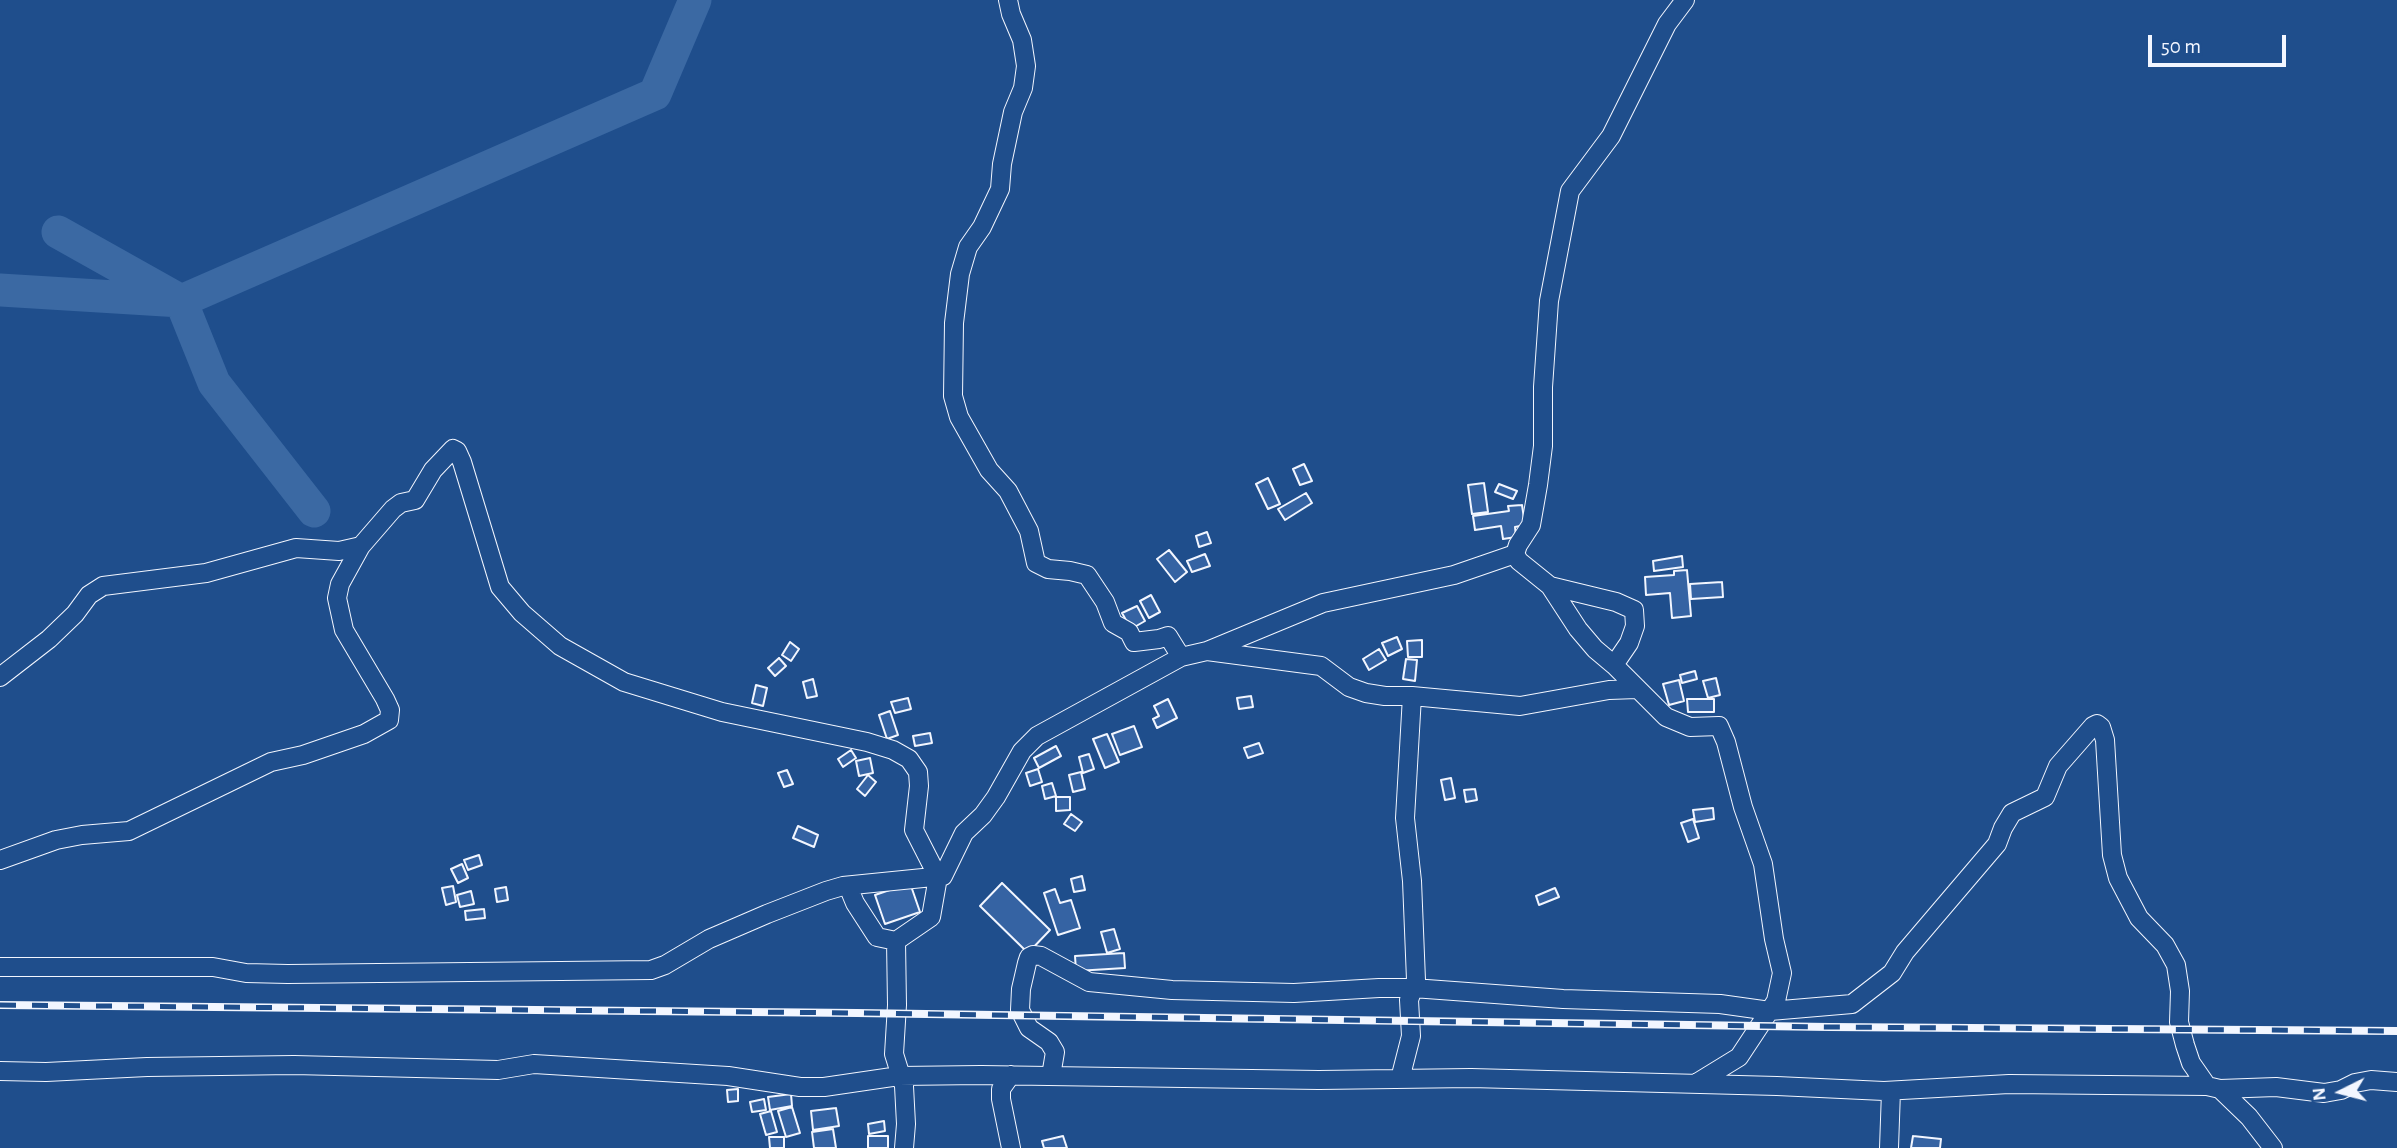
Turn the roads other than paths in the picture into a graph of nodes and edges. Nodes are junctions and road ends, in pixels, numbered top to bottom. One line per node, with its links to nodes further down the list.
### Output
1 (1008, 0): 7 (street)
2 (1685, 0): 4 (street)
3 (361, 546): 9 (street); 12 (street); 13 (street)
4 (1516, 554): 5 (street); 6 (street)
5 (1550, 586): 8 (street); 8 (street)
6 (1207, 651): 7 (street); 11 (street)
7 (1181, 657): 13 (street)
8 (1614, 665): 10 (street)
9 (0, 677)
10 (1637, 690): 11 (street); 18 (street)
11 (1412, 696): 17 (street)
12 (0, 860)
13 (938, 877): 14 (street); 15 (street)
14 (848, 886): 15 (street); 16 (street)
15 (896, 940): 21 (street)
16 (0, 967)
17 (1413, 988): 18 (street); 22 (street); 23 (street)
18 (1770, 1011): 25 (street); 26 (street)
19 (0, 1071): 21 (street)
20 (1011, 1075): 21 (street); 22 (street); 29 (street)
21 (899, 1076): 28 (street)
22 (1051, 1076): 23 (street)
23 (1400, 1079): 25 (street)
24 (2397, 1082): 26 (street)
25 (1695, 1084): 27 (street)
26 (2214, 1088): 27 (street); 31 (street)
27 (1891, 1091): 30 (street)
28 (904, 1148)
29 (1011, 1148)
30 (1889, 1148)
31 (2273, 1148)

